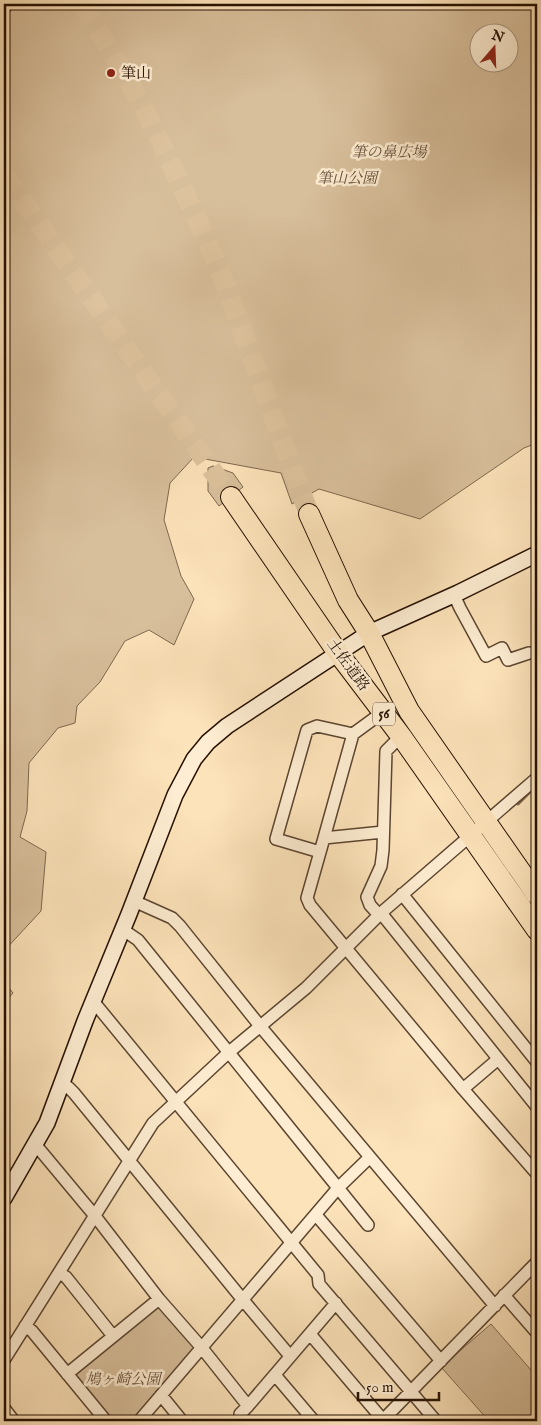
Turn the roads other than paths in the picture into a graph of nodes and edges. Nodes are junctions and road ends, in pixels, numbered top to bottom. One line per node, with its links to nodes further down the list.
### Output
1 (231, 497): 6 (highway, 土佐道路 / 56)
2 (309, 514): 5 (highway, 土佐道路 / 56)
3 (537, 554): 4 (street)
4 (454, 595): 5 (street); 7 (street)
5 (369, 633): 6 (street); 12 (highway, 土佐道路 / 56)
6 (338, 653): 8 (highway, 土佐道路 / 56); 19 (street)
7 (529, 653)
8 (383, 712): 9 (street); 10 (highway, 土佐道路 / 56)
9 (353, 734): 15 (street); 16 (street)
10 (401, 736): 13 (street); 14 (highway, 土佐道路 / 56)
11 (537, 778): 12 (street)
12 (486, 822): 14 (street); 18 (highway, 土佐道路 / 56)
13 (383, 832): 15 (street); 20 (street)
14 (470, 835): 17 (street); 22 (highway, 土佐道路 / 56)
15 (324, 838): 16 (street)
16 (320, 852): 23 (street)
17 (402, 894): 20 (street); 28 (street)
18 (537, 895)
19 (134, 901): 21 (street); 25 (street)
20 (380, 914): 23 (street); 27 (street)
21 (122, 929): 24 (street); 26 (street)
22 (537, 930)
23 (347, 949): 25 (street); 30 (street)
24 (93, 1000): 29 (street); 31 (street)
25 (260, 1026): 26 (street); 34 (street)
26 (228, 1053): 31 (street); 37 (street)
27 (497, 1060): 30 (street); 32 (street)
28 (537, 1062)
29 (62, 1084): 33 (street); 35 (street)
30 (463, 1089): 36 (street)
31 (177, 1101): 35 (street); 42 (street)
32 (537, 1107)
33 (35, 1144): 38 (street); 40 (street)
34 (370, 1157): 37 (street); 49 (street)
35 (130, 1161): 40 (street); 47 (street)
36 (537, 1174)
37 (338, 1188): 39 (street); 41 (street)
38 (4, 1198)
39 (316, 1215): 42 (street); 57 (street)
40 (95, 1216): 44 (street); 46 (street)
41 (368, 1225)
42 (292, 1244): 47 (street); 48 (street)
43 (537, 1262): 45 (street)
44 (59, 1273): 50 (street); 53 (street)
45 (504, 1295): 49 (street); 51 (street)
46 (159, 1299): 53 (street); 54 (street)
47 (243, 1300): 54 (street); 55 (street)
48 (336, 1303): 52 (street); 60 (street)
49 (495, 1306): 57 (street)
50 (25, 1326): 56 (street); 58 (street)
51 (537, 1333)
52 (310, 1334): 55 (street); 70 (street)
53 (113, 1336): 58 (street)
54 (202, 1348): 61 (street); 62 (street)
55 (290, 1356): 59 (street)
56 (4, 1360)
57 (441, 1361): 60 (street)
58 (67, 1374): 65 (street)
59 (275, 1375): 62 (street); 69 (street)
60 (411, 1392): 70 (street); 71 (street)
61 (162, 1396): 66 (street); 67 (street)
62 (248, 1406): 68 (street)
63 (4, 1408): 64 (street)
64 (14, 1421)
65 (106, 1421)
66 (139, 1421)
67 (182, 1421)
68 (246, 1421)
69 (314, 1421)
70 (382, 1421)
71 (436, 1421)

